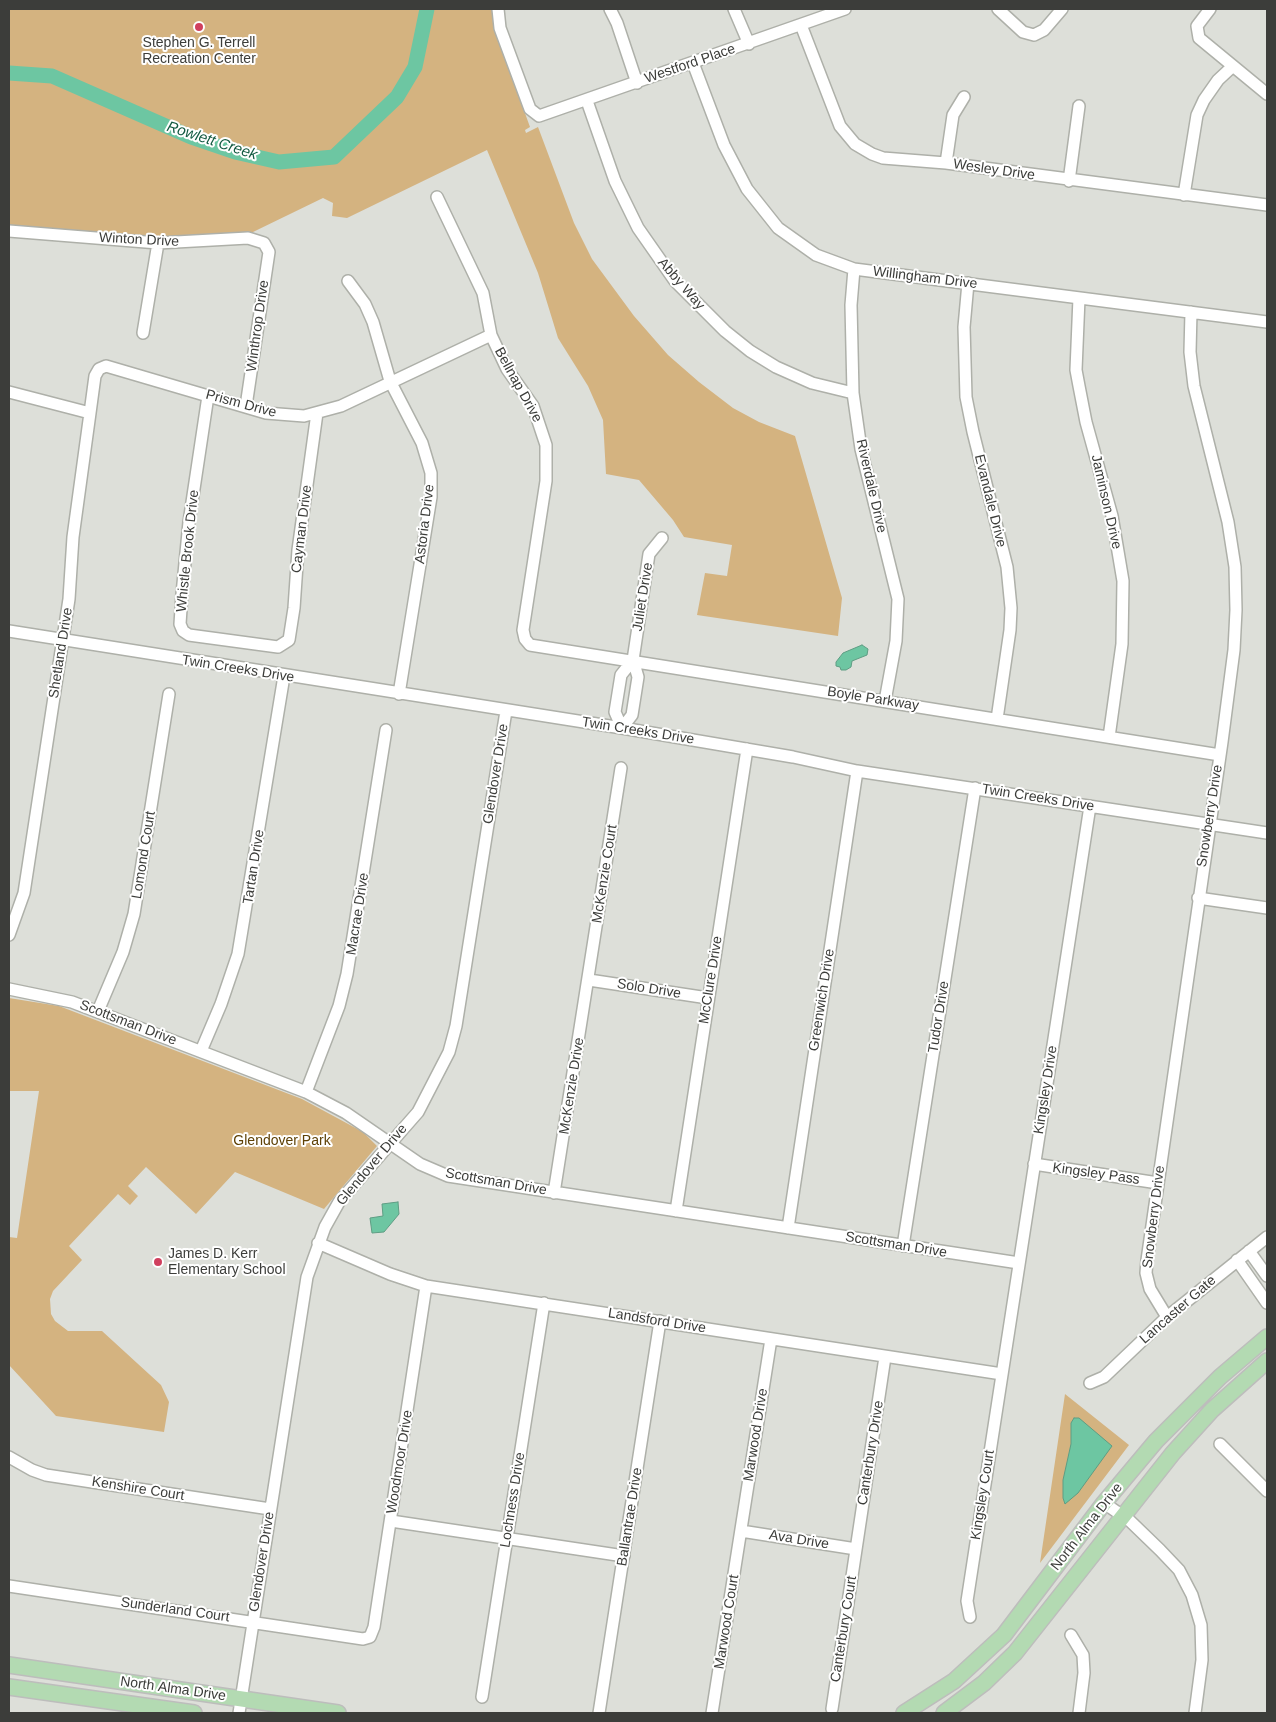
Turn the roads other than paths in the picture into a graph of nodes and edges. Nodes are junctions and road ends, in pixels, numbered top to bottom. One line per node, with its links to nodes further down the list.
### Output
1 (498, 9): 15 (street, Westford Place)
2 (610, 9): 12 (street)
3 (734, 9): 9 (street)
4 (845, 9): 8 (street, Westford Place)
5 (998, 9): 6 (street)
6 (1062, 9)
7 (1210, 9): 11 (street)
8 (801, 26): 9 (street, Westford Place); 17 (street, Wesley Drive)
9 (749, 44): 10 (street, Westford Place)
10 (693, 63): 12 (street, Westford Place); 25 (street, Willingham Drive)
11 (1233, 66): 13 (street); 19 (street)
12 (637, 83): 15 (street, Westford Place)
13 (1267, 94)
14 (964, 97): 17 (street)
15 (587, 101): 36 (street, Abby Way)
16 (1079, 106): 18 (street)
17 (946, 164): 18 (street, Wesley Drive)
18 (1069, 181): 19 (street, Wesley Drive)
19 (1184, 195): 21 (street, Wesley Drive)
20 (437, 197): 32 (street, Bellnap Drive)
21 (1267, 205)
22 (9, 231): 23 (street, Winton Drive)
23 (158, 243): 24 (street, Winton Drive); 31 (street)
24 (267, 245): 38 (street, Winthrop Drive)
25 (854, 269): 27 (street, Willingham Drive); 36 (street, Riverdale Drive)
26 (348, 281): 34 (street, Astoria Drive)
27 (968, 283): 28 (street, Willingham Drive); 52 (street, Evandale Drive)
28 (1079, 298): 29 (street, Willingham Drive); 55 (street, Jaminson Drive)
29 (1191, 312): 30 (street, Willingham Drive); 57 (street, Snowberry Drive)
30 (1267, 322)
31 (143, 333)
32 (491, 335): 34 (street, Prism Drive); 44 (street, Bellnap Drive)
33 (99, 369): 37 (street, Prism Drive); 39 (street, Shetland Drive)
34 (390, 381): 40 (street, Prism Drive); 49 (street, Astoria Drive)
35 (9, 392): 39 (street)
36 (853, 393): 50 (street, Riverdale Drive)
37 (208, 396): 38 (street, Prism Drive); 45 (street, Whistle Brook Drive)
38 (246, 406): 40 (street, Prism Drive)
39 (90, 413): 43 (street, Shetland Drive)
40 (317, 413): 45 (street, Cayman Drive)
41 (662, 538): 46 (street, Juliet Drive)
42 (9, 631): 43 (street, Twin Creeks Drive)
43 (63, 640): 47 (street, Twin Creeks Drive); 66 (street, Shetland Drive)
44 (526, 642): 46 (street, Boyle Parkway)
45 (286, 644)
46 (632, 660): 50 (street, Boyle Parkway); 53 (street, Juliet Drive); 53 (street, Juliet Drive)
47 (284, 676): 49 (street, Twin Creeks Drive); 71 (street, Tartan Drive)
48 (169, 694): 70 (street, Lomond Court)
49 (399, 694): 51 (street, Twin Creeks Drive)
50 (885, 701): 52 (street, Boyle Parkway)
51 (506, 711): 53 (street, Twin Creeks Drive); 73 (street, Glendover Drive)
52 (997, 719): 55 (street, Boyle Parkway)
53 (622, 728): 56 (street, Twin Creeks Drive)
54 (386, 730): 72 (street, Macrae Drive)
55 (1109, 737): 57 (street, Boyle Parkway)
56 (747, 749): 59 (street, Twin Creeks Drive); 69 (street, McClure Drive)
57 (1220, 755): 62 (street, Snowberry Drive)
58 (622, 768): 67 (street, McKenzie Court)
59 (857, 771): 60 (street, Twin Creeks Drive); 78 (street, Greenwich Drive)
60 (975, 788): 61 (street, Twin Creeks Drive); 81 (street, Tudor Drive)
61 (1090, 806): 62 (street, Twin Creeks Drive); 74 (street, Kingsley Drive)
62 (1209, 824): 63 (street, Twin Creeks Drive); 64 (street, Snowberry Drive)
63 (1267, 833)
64 (1198, 898): 65 (street); 75 (street, Snowberry Drive)
65 (1267, 908)
66 (9, 935)
67 (589, 980): 69 (street, Solo Drive); 76 (street, McKenzie Drive)
68 (9, 989): 70 (street, Scottsman Drive)
69 (708, 998): 77 (street, McClure Drive)
70 (98, 1011): 71 (street, Scottsman Drive)
71 (201, 1051): 72 (street, Scottsman Drive)
72 (306, 1092): 73 (street, Scottsman Drive)
73 (389, 1144): 76 (street, Scottsman Drive); 80 (street, Glendover Drive)
74 (1034, 1164): 75 (street, Kingsley Pass); 84 (street, Kingsley Drive)
75 (1158, 1183): 89 (street, Snowberry Drive)
76 (554, 1193): 77 (street, Scottsman Drive)
77 (676, 1211): 78 (street, Scottsman Drive)
78 (788, 1228): 81 (street, Scottsman Drive)
79 (1267, 1237): 82 (street, Lancaster Gate)
80 (318, 1243): 86 (street, Landsford Drive); 101 (street, Glendover Drive)
81 (903, 1246): 84 (street, Scottsman Drive)
82 (1249, 1251): 83 (street, Lancaster Gate); 85 (street)
83 (1236, 1260): 88 (street); 89 (street, Lancaster Gate)
84 (1019, 1264): 95 (street, Kingsley Drive)
85 (1267, 1276)
86 (426, 1286): 87 (street, Landsford Drive); 103 (street, Woodmoor Drive)
87 (544, 1302): 90 (street, Landsford Drive); 105 (street, Lochness Drive)
88 (1267, 1303)
89 (1168, 1317): 96 (street, Lancaster Gate)
90 (660, 1322): 92 (street, Landsford Drive); 107 (street, Ballantrae Drive)
91 (1267, 1337): 100 (main road, North Alma Drive)
92 (771, 1339): 93 (street, Landsford Drive); 104 (street, Marwood Drive)
93 (886, 1357): 95 (street, Landsford Drive); 106 (street, Canterbury Drive)
94 (1267, 1361): 102 (main road, North Alma Drive)
95 (1002, 1374): 109 (street, Kingsley Court)
96 (1090, 1383)
97 (1220, 1444): 99 (street)
98 (9, 1457): 101 (street, Kenshire Court)
99 (1267, 1491)
100 (1104, 1503): 102 (street); 122 (main road, North Alma Drive)
101 (270, 1509): 110 (street, Glendover Drive)
102 (1122, 1516): 123 (main road, North Alma Drive); 125 (street)
103 (391, 1521): 105 (street); 112 (street, Woodmoor Drive)
104 (741, 1531): 106 (street, Ava Drive); 121 (street, Marwood Court)
105 (507, 1538): 107 (street); 115 (street, Lochness Drive)
106 (856, 1549): 117 (street, Canterbury Court)
107 (624, 1556): 120 (street, Ballantrae Drive)
108 (9, 1586): 110 (street, Sunderland Court)
109 (970, 1617)
110 (253, 1622): 112 (street, Sunderland Court); 116 (street, Glendover Drive)
111 (1071, 1635): 124 (street)
112 (370, 1637)
113 (9, 1665): 116 (main road, North Alma Drive)
114 (9, 1687): 118 (main road, North Alma Drive)
115 (482, 1697)
116 (240, 1706): 119 (main road, North Alma Drive)
117 (832, 1709)
118 (194, 1713)
119 (338, 1713)
120 (599, 1713)
121 (712, 1713)
122 (904, 1713)
123 (944, 1713)
124 (1079, 1713)
125 (1195, 1713)

